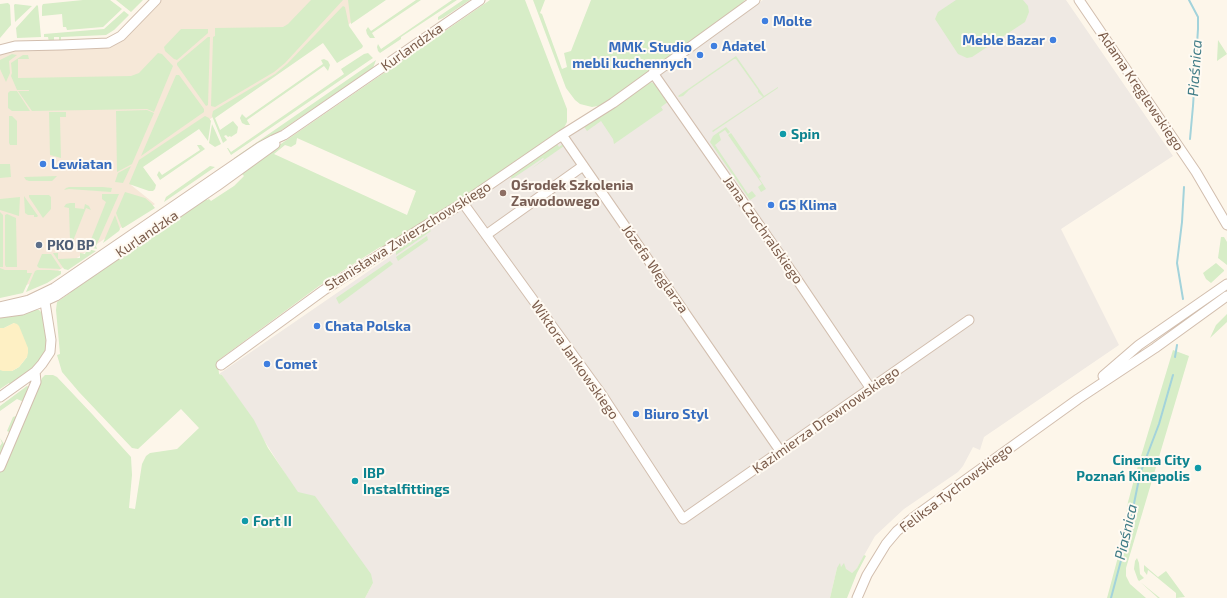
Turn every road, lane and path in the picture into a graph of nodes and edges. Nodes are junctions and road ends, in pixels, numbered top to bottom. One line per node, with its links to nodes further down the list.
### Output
1 (156, 0): 5 (street)
2 (480, 0): 16 (street, Kurlandzka)
3 (755, 0): 6 (street, Stanisława Zwierzchowskiego)
4 (1079, 0): 9 (street, Adama Kręglewskiego)
5 (0, 50)
6 (653, 73): 7 (street, Stanisława Zwierzchowskiego); 24 (street, Jana Czochralskiego)
7 (562, 135): 8 (street, Józefa Węglarza); 10 (street, Stanisława Zwierzchowskiego)
8 (583, 166): 13 (street); 27 (street, Józefa Węglarza)
9 (1202, 182): 11 (street, Adama Kręglewskiego); 12 (street, Adama Kręglewskiego)
10 (463, 203): 13 (street, Wiktora Jankowskiego); 22 (street, Stanisława Zwierzchowskiego)
11 (1227, 214)
12 (1227, 225)
13 (486, 235): 29 (street, Wiktora Jankowskiego)
14 (1227, 284): 20 (street, Feliksa Tychowskiego)
15 (1227, 296): 21 (street, Feliksa Tychowskiego)
16 (44, 297): 17 (street, Kurlandzka); 18 (street, Kurlandzka); 23 (street)
17 (0, 307)
18 (0, 313)
19 (969, 320): 24 (street, Kazimierza Drewnowskiego)
20 (1152, 336): 21 (street); 26 (street, Feliksa Tychowskiego)
21 (1159, 344): 26 (street, Feliksa Tychowskiego)
22 (221, 365)
23 (35, 372): 25 (street); 28 (street)
24 (872, 389): 27 (street, Kazimierza Drewnowskiego)
25 (0, 397)
26 (1078, 399): 30 (street, Feliksa Tychowskiego)
27 (782, 452): 29 (street, Kazimierza Drewnowskiego)
28 (0, 467)
29 (683, 519)
30 (857, 598)

